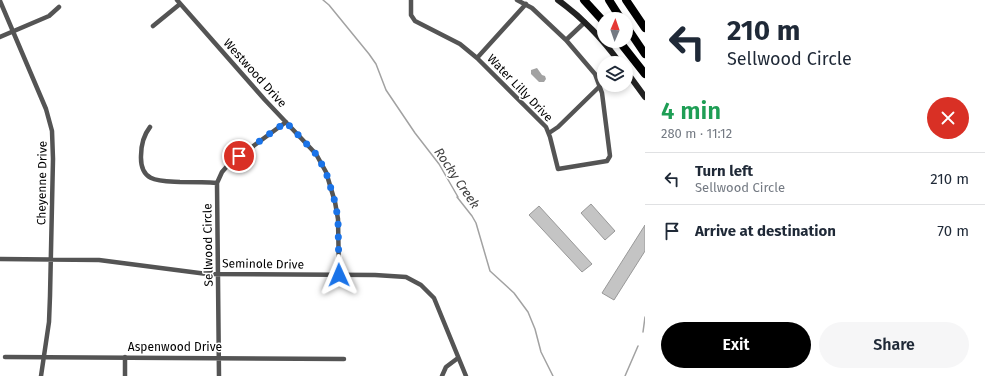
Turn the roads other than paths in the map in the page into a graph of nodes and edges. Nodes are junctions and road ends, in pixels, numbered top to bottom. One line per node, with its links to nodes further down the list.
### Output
1 (411, 0): 23 (street, Water Lilly Drive)
2 (517, 0): 9 (street, Water Lilly Drive)
3 (558, 0): 13 (street)
4 (584, 0): 12 (highway)
5 (609, 0): 11 (highway)
6 (626, 0): 15 (highway)
7 (0, 1): 16 (street, Cheyenne Drive)
8 (179, 2): 14 (street); 30 (street, Westwood Drive)
9 (526, 4): 19 (street, Water Lilly Drive); 23 (street)
10 (59, 7): 16 (street)
11 (617, 12)
12 (597, 14)
13 (586, 22): 19 (street); 22 (street)
14 (153, 26)
15 (645, 28)
16 (13, 31): 17 (street); 35 (street, Cheyenne Drive)
17 (0, 36)
18 (633, 36): 21 (highway)
19 (566, 40): 25 (street, Water Lilly Drive)
20 (625, 48): 24 (highway)
21 (645, 54)
22 (615, 56)
23 (477, 58): 32 (street, Water Lilly Drive)
24 (645, 74)
25 (597, 79)
26 (633, 81): 29 (street)
27 (597, 89): 32 (street)
28 (602, 92): 32 (street, Water Lilly Drive)
29 (645, 97)
30 (286, 122): 33 (street, Sellwood Circle); 37 (street, Westwood Drive)
31 (150, 127): 33 (street)
32 (549, 133)
33 (217, 183): 36 (street, Sellwood Circle)
34 (0, 259): 35 (street, Seminole Drive)
35 (51, 259): 36 (street, Seminole Drive); 39 (street, Cheyenne Drive)
36 (218, 274): 37 (street, Seminole Drive); 41 (street, Sellwood Circle)
37 (339, 275): 42 (street, Seminole Drive)
38 (5, 357): 39 (street, Aspenwood Drive)
39 (44, 357): 40 (street, Aspenwood Drive); 44 (street, Cheyenne Drive)
40 (126, 357): 41 (street, Aspenwood Drive); 45 (street)
41 (218, 358): 43 (street, Aspenwood Drive); 46 (street, Sellwood Circle)
42 (458, 358): 47 (street); 48 (street, Seminole Drive)
43 (344, 359)
44 (41, 376)
45 (125, 376)
46 (219, 376)
47 (442, 376)
48 (466, 376)

